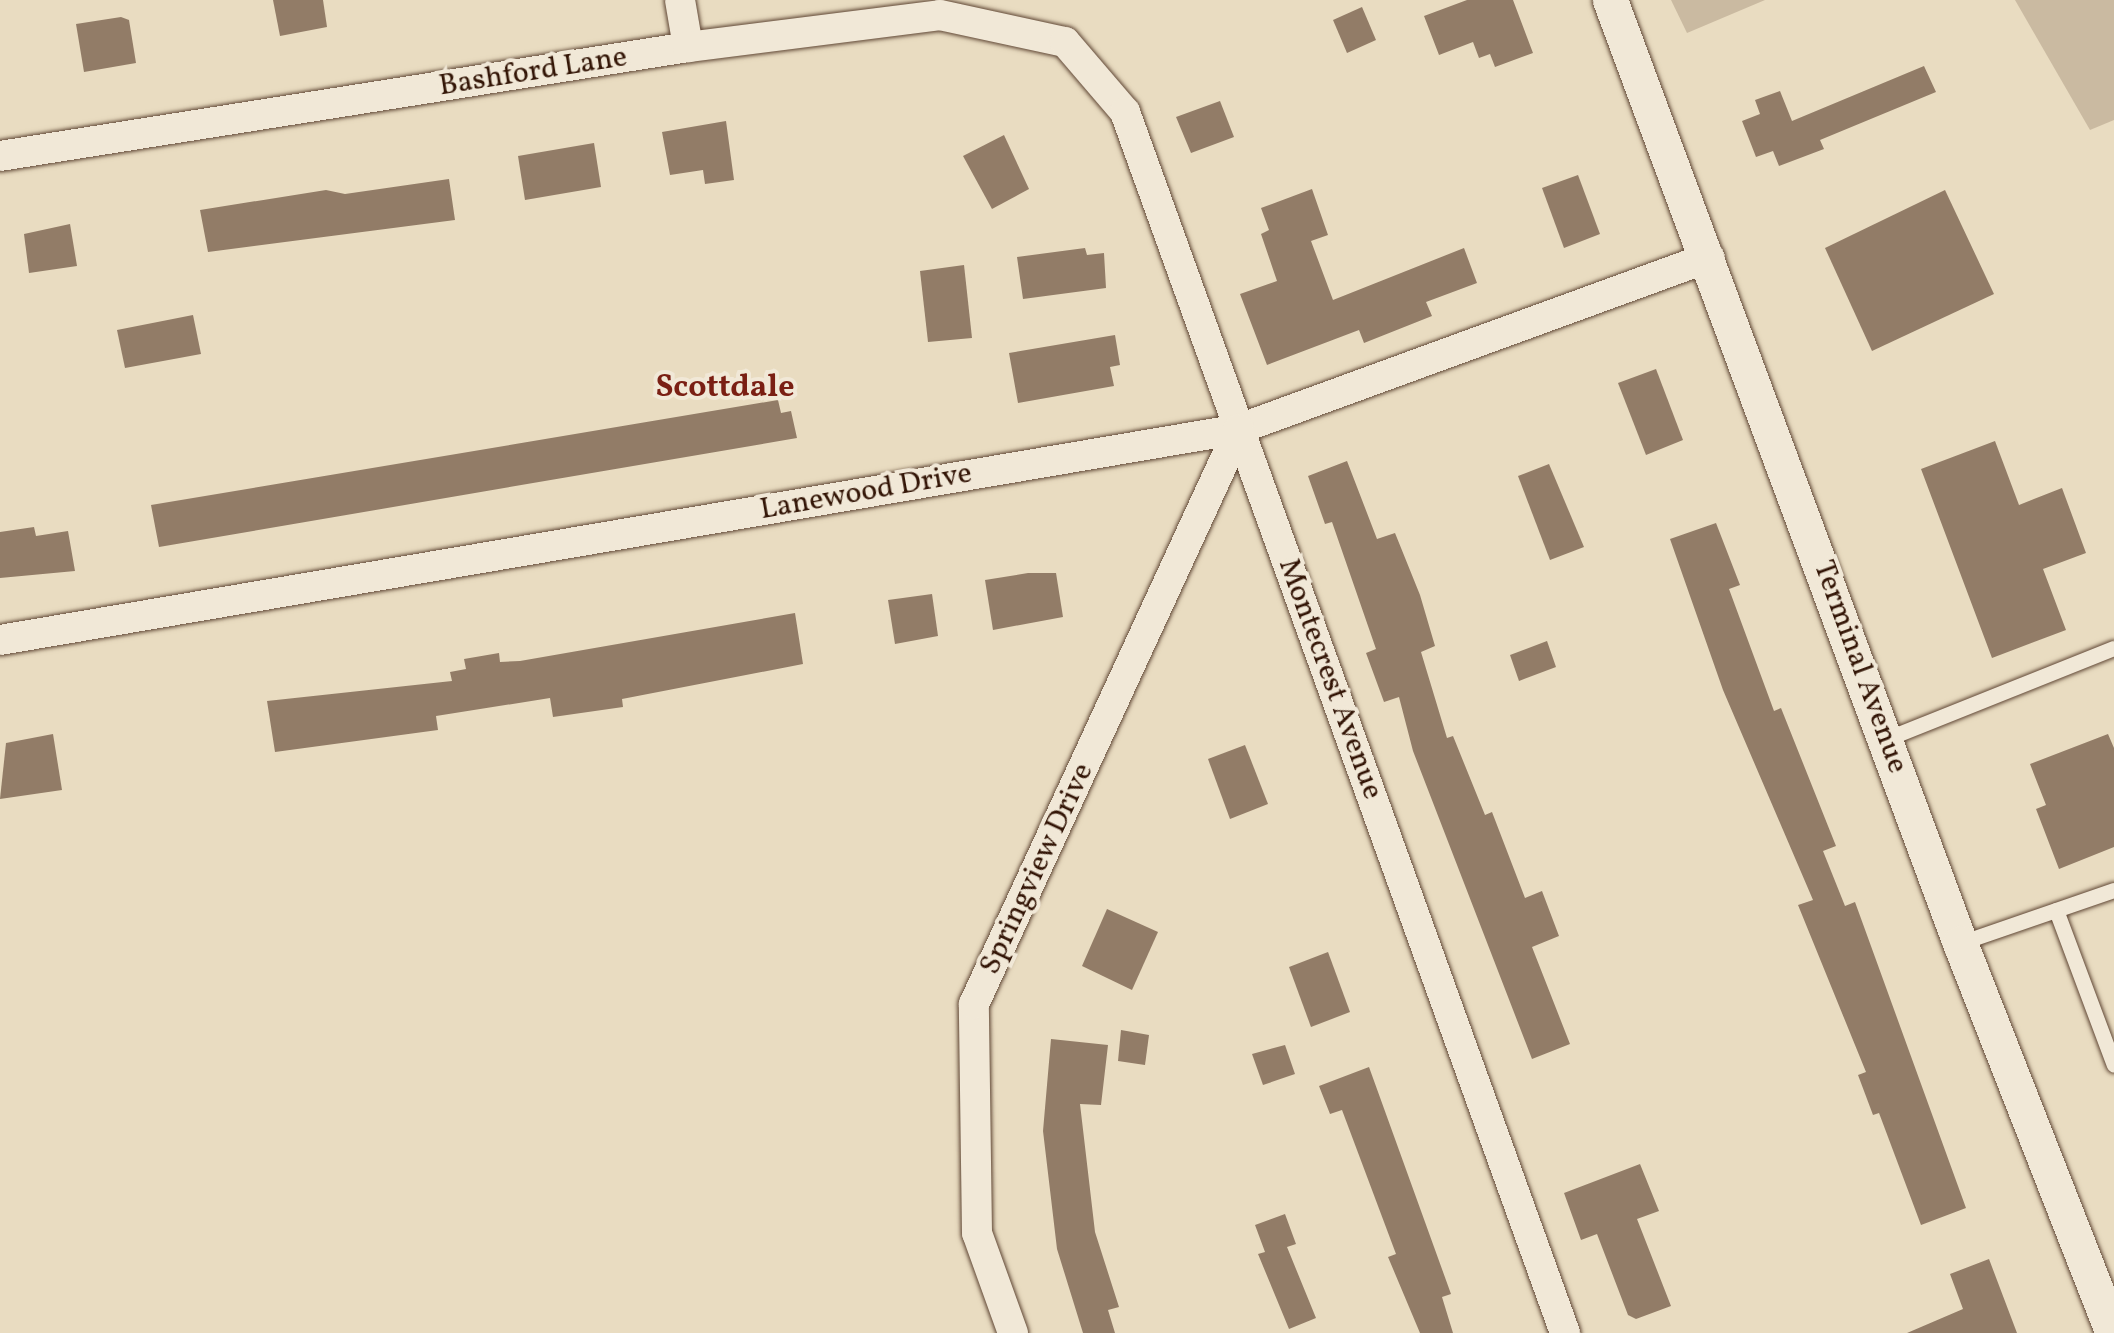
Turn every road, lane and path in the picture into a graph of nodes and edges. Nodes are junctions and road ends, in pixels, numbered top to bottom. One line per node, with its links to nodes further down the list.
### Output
1 (680, 0): 4 (street)
2 (1610, 0): 6 (street, Terminal Avenue)
3 (1065, 42): 4 (street, Bashford Lane); 7 (street, Montecrest Avenue)
4 (688, 47): 5 (street, Bashford Lane)
5 (0, 156)
6 (1710, 257): 7 (street, Lanewood Drive); 10 (street, Terminal Avenue)
7 (1240, 429): 8 (street, Lanewood Drive); 15 (street, Springview Drive); 16 (street, Montecrest Avenue)
8 (0, 640)
9 (2114, 648): 10 (lane)
10 (1886, 739): 13 (street, Terminal Avenue)
11 (2114, 890): 12 (lane)
12 (2056, 910): 13 (lane); 14 (lane)
13 (1960, 944): 17 (street, Terminal Avenue)
14 (2114, 1065)
15 (1013, 1333)
16 (1565, 1333)
17 (2113, 1333)

